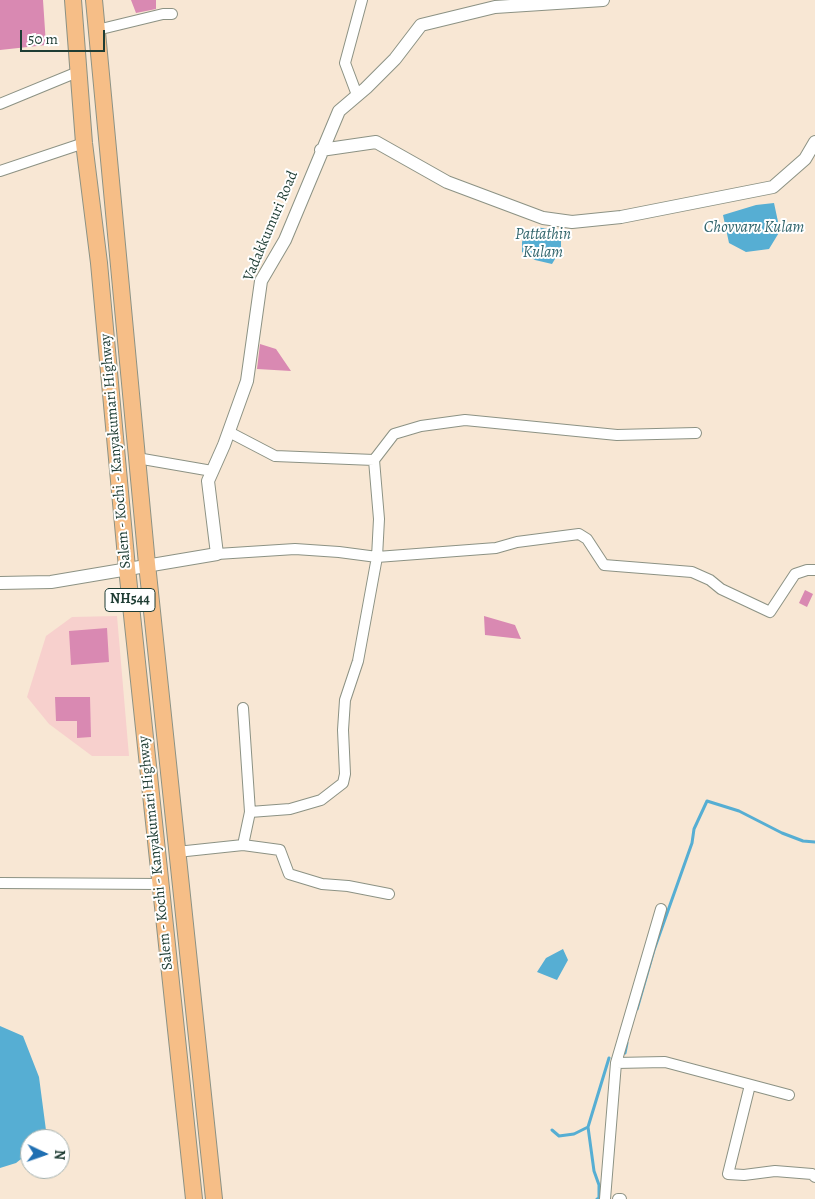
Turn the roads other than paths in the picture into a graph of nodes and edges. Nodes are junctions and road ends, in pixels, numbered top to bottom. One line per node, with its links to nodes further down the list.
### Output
1 (73, 0): 7 (highway, Salem - Kochi - Kanyakumari Highway / NH544)
2 (94, 0): 6 (highway, Salem - Kochi - Kanyakumari Highway / NH544)
3 (362, 0): 8 (street)
4 (603, 0): 8 (street, Vadakkumuri Road)
5 (172, 14): 6 (street)
6 (97, 30): 16 (highway, Salem - Kochi - Kanyakumari Highway / NH544)
7 (80, 71): 9 (street); 11 (highway, Salem - Kochi - Kanyakumari Highway / NH544)
8 (357, 95): 12 (street, Vadakkumuri Road)
9 (0, 104)
10 (815, 142): 12 (street)
11 (84, 143): 13 (street); 22 (highway, Salem - Kochi - Kanyakumari Highway / NH544)
12 (321, 150): 14 (street, Vadakkumuri Road)
13 (0, 171)
14 (229, 432): 17 (street); 18 (street, Vadakkumuri Road)
15 (696, 433): 17 (street)
16 (136, 458): 18 (street); 21 (highway, Salem - Kochi - Kanyakumari Highway / NH544)
17 (374, 460): 20 (street)
18 (212, 471): 19 (street, Vadakkumuri Road)
19 (217, 554): 20 (street); 21 (street)
20 (377, 557): 23 (street); 26 (street)
21 (147, 564): 22 (street); 28 (highway, Salem - Kochi - Kanyakumari Highway / NH544)
22 (126, 568): 24 (street); 30 (highway, Salem - Kochi - Kanyakumari Highway / NH544)
23 (815, 570)
24 (0, 583)
25 (243, 708): 26 (street)
26 (250, 812): 27 (street)
27 (243, 845): 28 (street); 31 (street)
28 (177, 852): 38 (highway, Salem - Kochi - Kanyakumari Highway / NH544)
29 (0, 883): 30 (street)
30 (159, 884): 37 (highway, Salem - Kochi - Kanyakumari Highway / NH544)
31 (389, 894)
32 (662, 909): 33 (street)
33 (616, 1063): 34 (street); 39 (street)
34 (750, 1085): 35 (street); 36 (street)
35 (789, 1095)
36 (815, 1176)
37 (194, 1199)
38 (214, 1199)
39 (605, 1199)

